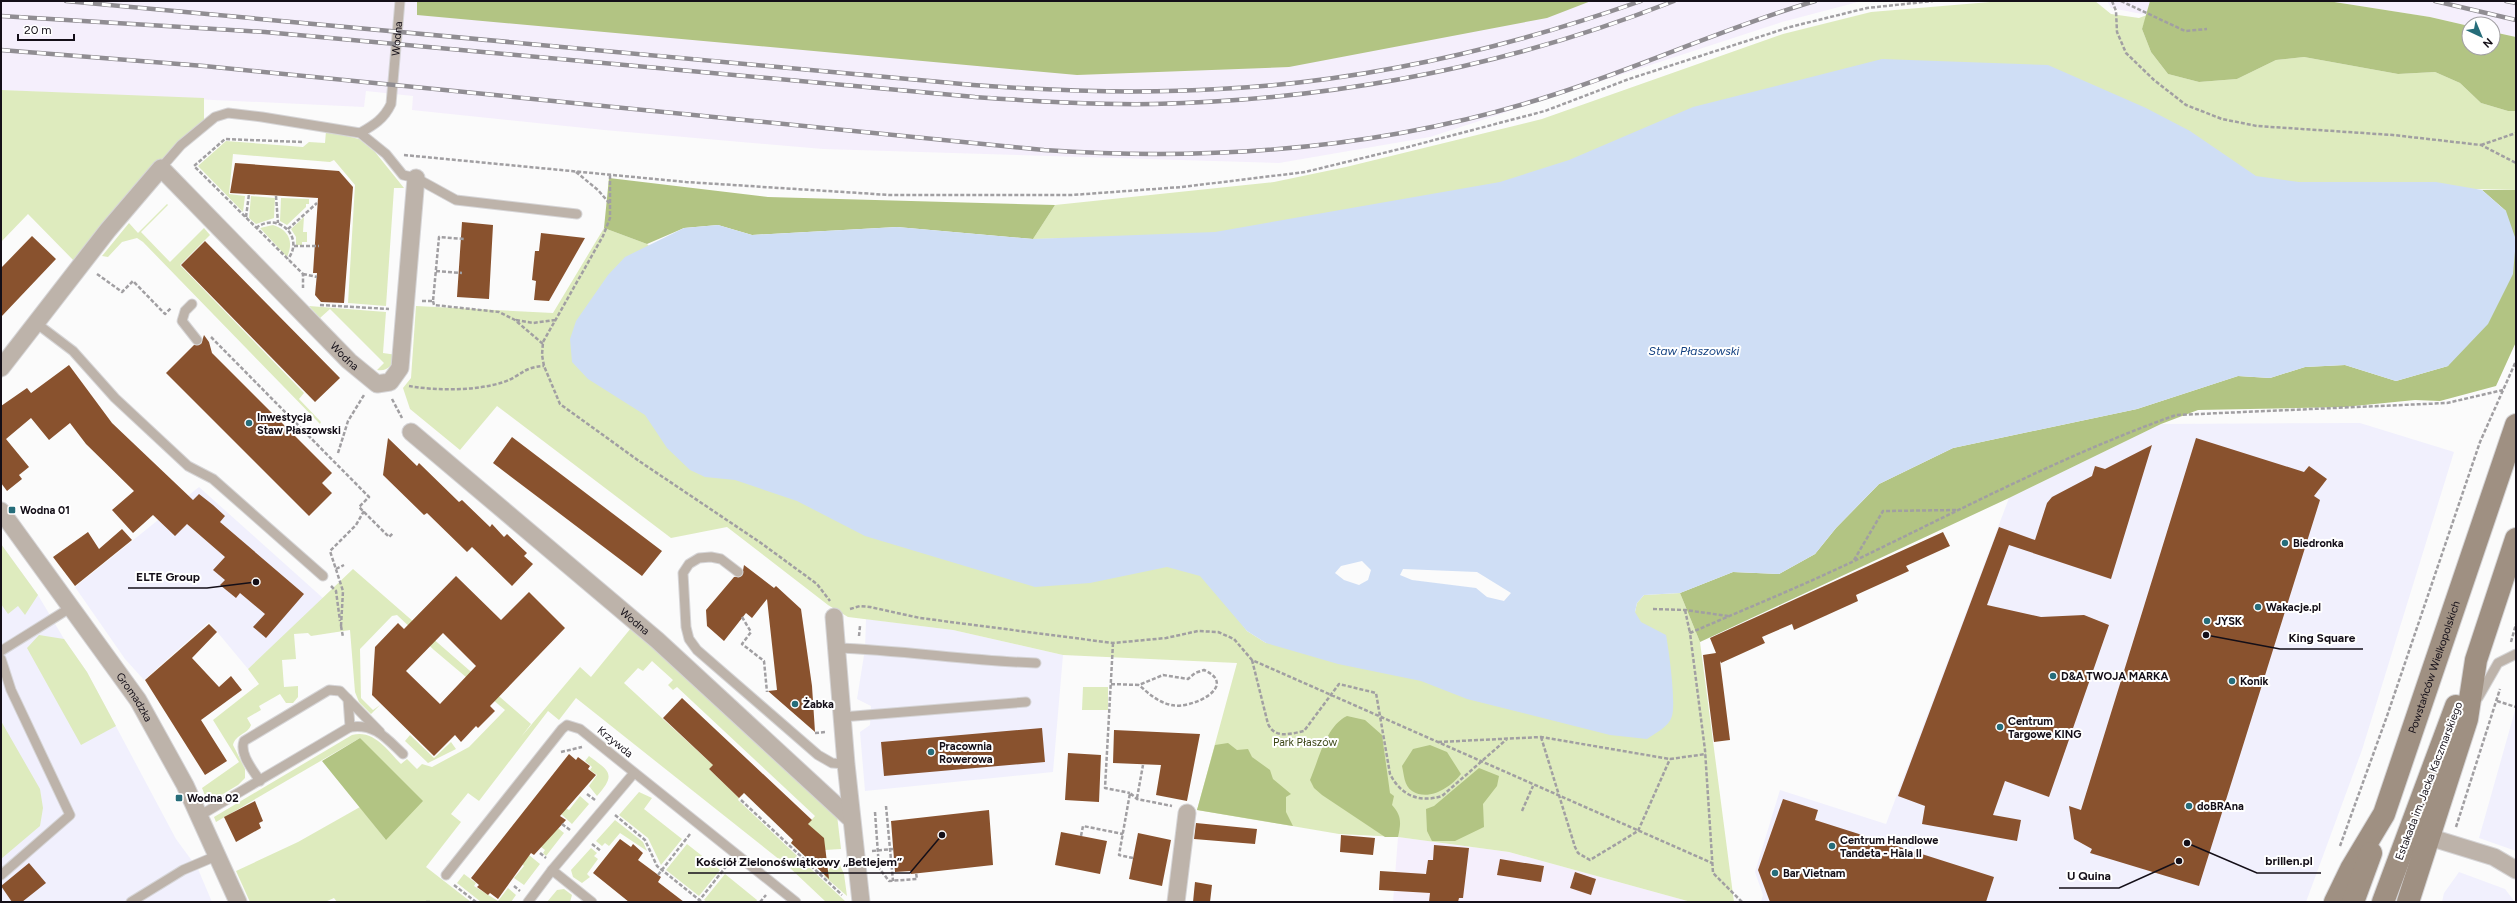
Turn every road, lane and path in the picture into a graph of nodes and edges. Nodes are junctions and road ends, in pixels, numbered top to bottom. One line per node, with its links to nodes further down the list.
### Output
1 (400, 1): 6 (lane, Wodna)
2 (1933, 1): 14 (path)
3 (2112, 1): 9 (path)
4 (2121, 1): 5 (path)
5 (2207, 29)
6 (360, 133): 10 (lane); 12 (lane)
7 (2516, 133): 9 (path)
8 (302, 142): 21 (path)
9 (2481, 145): 11 (path)
10 (386, 154): 13 (path); 15 (lane)
11 (2516, 162)
12 (161, 168): 42 (street); 49 (street, Wodna)
13 (576, 172): 14 (path); 19 (path)
14 (610, 175): 19 (path)
15 (416, 178): 20 (lane); 38 (street)
16 (249, 194): 21 (path)
17 (276, 196): 22 (path)
18 (317, 203): 24 (path)
19 (610, 204): 41 (path)
20 (577, 214)
21 (246, 218): 23 (path)
22 (278, 223): 23 (path); 24 (path)
23 (256, 228): 28 (path)
24 (288, 229): 26 (path)
25 (465, 239): 29 (path)
26 (294, 246): 27 (path); 28 (path)
27 (319, 246)
28 (288, 259): 32 (path)
29 (436, 271): 31 (path); 35 (path)
30 (94, 272): 39 (path)
31 (462, 273)
32 (303, 274): 33 (path); 34 (path)
33 (317, 277)
34 (303, 289)
35 (433, 301): 38 (path); 40 (path)
36 (192, 304): 39 (lane)
37 (316, 305): 38 (path)
38 (405, 305): 50 (street)
39 (185, 311): 44 (lane)
40 (515, 320): 41 (path); 45 (path)
41 (555, 320): 45 (path)
42 (36, 323): 48 (street); 62 (lane)
43 (208, 334): 57 (path)
44 (197, 340)
45 (543, 344): 47 (path)
46 (2516, 361): 51 (path)
47 (544, 366): 50 (path); 68 (path)
48 (1, 368)
49 (372, 380): 50 (street); 54 (path)
50 (390, 382): 53 (path)
51 (2503, 390): 55 (path); 141 (path)
52 (2516, 425): 124 (main road, Powstańców Wielkopolskich)
53 (411, 432): 126 (street, Wodna)
54 (338, 453)
55 (1959, 510): 60 (path); 60 (path)
56 (1, 511): 63 (street, Gromadzka)
57 (364, 511): 58 (path); 69 (path)
58 (393, 533)
59 (2516, 538): 80 (main road)
60 (1854, 561): 66 (path)
61 (738, 572): 106 (lane)
62 (323, 576): 69 (path)
63 (70, 608): 76 (lane); 125 (street, Gromadzka)
64 (1653, 609): 65 (path)
65 (1685, 610): 66 (path); 71 (path)
66 (1728, 616): 71 (path)
67 (742, 617): 85 (path)
68 (834, 618): 74 (path); 75 (street)
69 (341, 626): 72 (path)
70 (860, 626): 73 (path)
71 (1690, 633): 103 (path)
72 (343, 636)
73 (856, 639)
74 (1113, 644): 79 (path); 82 (path)
75 (836, 648): 81 (lane); 90 (street)
76 (1, 650)
77 (2516, 654): 92 (lane)
78 (1, 659): 152 (lane)
79 (1252, 660): 84 (path); 84 (path)
80 (2476, 660): 92 (main road); 173 (main road, Estakada im. Jacka Kaczmarskiego)
81 (1036, 663)
82 (1111, 684): 83 (path); 111 (path)
83 (1139, 685): 83 (path)
84 (1331, 695): 91 (path); 91 (path)
85 (768, 696)
86 (348, 700): 93 (lane); 94 (lane); 109 (lane)
87 (2497, 701): 89 (path)
88 (1026, 702): 90 (lane)
89 (2516, 707)
90 (842, 717): 106 (street)
91 (1382, 718): 99 (path); 105 (path)
92 (2467, 719): 135 (main road)
93 (350, 727): 94 (lane); 109 (lane)
94 (380, 732): 102 (lane)
95 (810, 734): 97 (path)
96 (1541, 737): 98 (path); 104 (path); 114 (path)
97 (815, 738)
98 (1507, 739): 99 (path); 105 (path)
99 (1438, 742): 105 (path)
100 (550, 743): 101 (path); 108 (lane, Krzywda); 153 (lane, Krzywda)
101 (589, 751)
102 (403, 754)
103 (1706, 754): 104 (path); 147 (path)
104 (1670, 759): 131 (path)
105 (1481, 762): 110 (path)
106 (846, 764): 126 (street)
107 (1143, 764): 115 (path)
108 (634, 773): 120 (lane); 128 (lane, Krzywda)
109 (260, 781): 125 (lane)
110 (1533, 786): 114 (path); 122 (path)
111 (1130, 793): 115 (path); 132 (path)
112 (587, 794): 117 (path)
113 (601, 796): 117 (path)
114 (1560, 797): 131 (path); 131 (path)
115 (1137, 799): 121 (path)
116 (741, 800): 158 (path)
117 (596, 801): 119 (path); 120 (path)
118 (886, 806): 137 (path)
119 (591, 807)
120 (605, 808): 148 (lane); 149 (path)
121 (1181, 809): 169 (street)
122 (1522, 810)
123 (876, 812): 139 (path)
124 (2384, 814): 171 (main road, Powstańców Wielkopolskich); 172 (main road)
125 (199, 816): 144 (street, Gromadzka)
126 (851, 819): 168 (street)
127 (562, 824): 130 (path)
128 (698, 824): 143 (lane, Krzywda); 149 (path)
129 (576, 825): 130 (path)
130 (570, 831): 133 (path)
131 (1638, 831): 147 (path)
132 (1123, 834): 134 (path); 145 (path)
133 (566, 836)
134 (1081, 836)
135 (2429, 837): 150 (street); 174 (main road)
136 (591, 842): 138 (path)
137 (892, 849): 139 (path); 155 (path)
138 (601, 851)
139 (878, 851): 140 (path); 155 (path)
140 (868, 852)
141 (2338, 852)
142 (552, 853): 146 (path)
143 (736, 854): 159 (path); 167 (lane, Krzywda)
144 (216, 856): 160 (lane); 161 (street, Gromadzka)
145 (1133, 858)
146 (544, 863)
147 (1712, 863): 170 (path)
148 (552, 870): 165 (lane); 166 (lane)
149 (661, 870): 154 (path); 159 (path)
150 (2516, 870)
151 (916, 874): 155 (path)
152 (1, 875)
153 (446, 875): 164 (path)
154 (658, 875)
155 (893, 881)
156 (522, 892): 157 (path)
157 (519, 897)
158 (844, 897)
159 (700, 901)
160 (131, 902)
161 (238, 902)
162 (426, 902): 163 (path)
163 (432, 902)
164 (476, 902)
165 (528, 902)
166 (592, 902)
167 (796, 902)
168 (861, 902)
169 (1176, 902)
170 (1742, 902)
171 (2335, 902)
172 (2353, 902)
173 (2383, 902)
174 (2408, 902)

